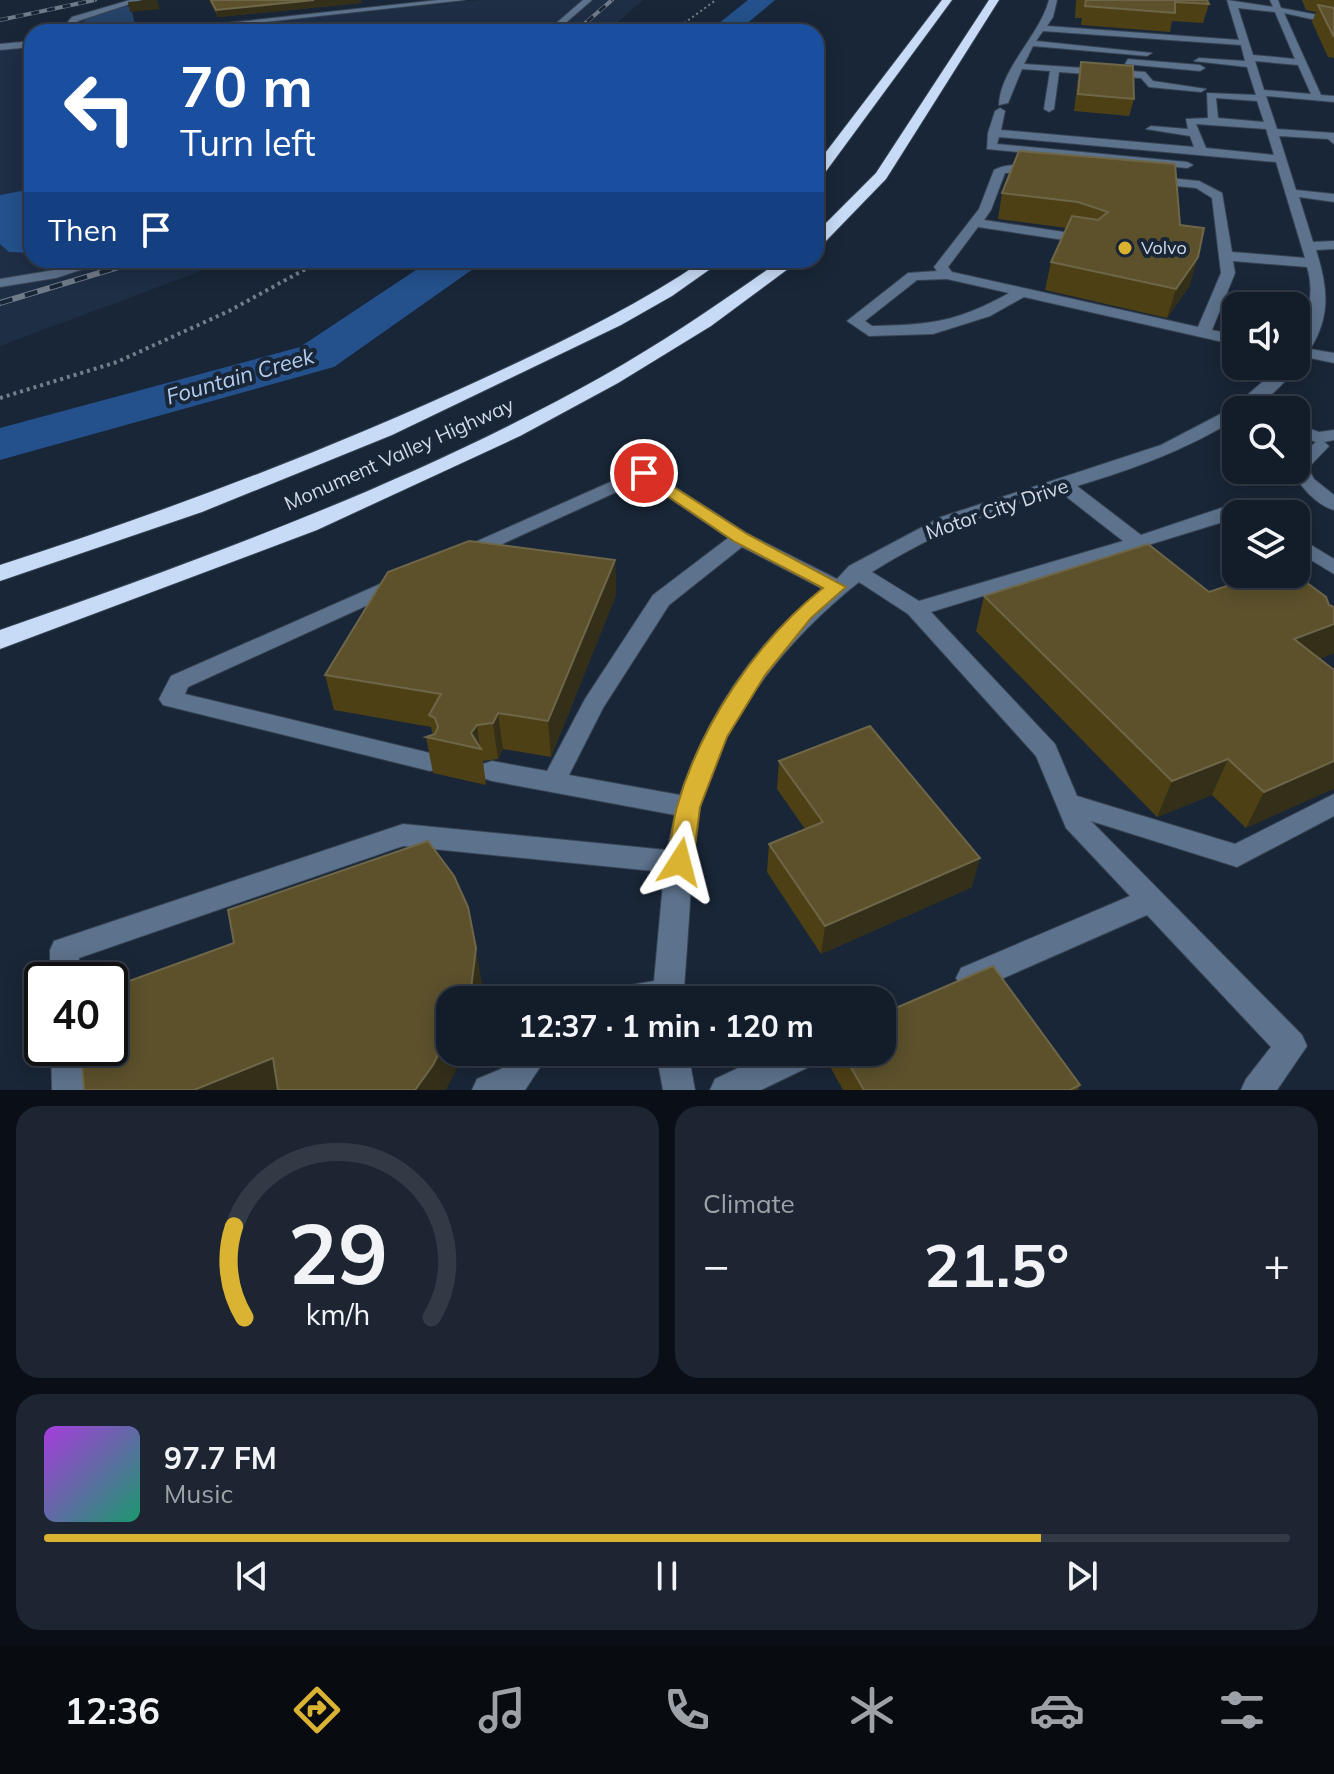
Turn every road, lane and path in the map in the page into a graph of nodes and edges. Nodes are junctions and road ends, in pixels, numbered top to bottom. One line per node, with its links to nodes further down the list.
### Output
1 (138, 0): 11 (street)
2 (461, 0): 12 (street)
3 (588, 0): 13 (street)
4 (716, 0): 14 (path)
5 (947, 0): 42 (highway)
6 (994, 0): 50 (highway)
7 (1053, 0): 15 (street)
8 (1232, 3): 9 (street); 18 (street, Motor City Drive)
9 (1275, 4): 10 (street); 24 (street)
10 (1334, 21)
11 (70, 24)
12 (227, 24)
13 (560, 24)
14 (683, 24)
15 (1039, 31): 16 (street); 17 (street)
16 (1030, 43): 21 (street); 23 (street)
17 (1196, 43): 18 (street); 23 (street)
18 (1245, 43): 22 (street, Motor City Drive)
19 (24, 45): 20 (street)
20 (0, 47)
21 (1024, 54): 23 (street); 25 (street)
22 (1250, 61): 23 (street); 24 (street); 28 (street, Motor City Drive)
23 (1199, 62): 27 (street)
24 (1301, 62): 29 (street)
25 (1018, 66): 26 (street); 35 (street)
26 (1055, 68): 27 (street); 31 (street)
27 (1206, 92): 28 (street); 32 (street)
28 (1262, 96): 29 (street); 34 (street, Motor City Drive)
29 (1317, 97): 30 (street)
30 (1334, 99)
31 (1049, 109)
32 (1213, 121): 34 (street); 36 (street)
33 (1151, 129): 36 (street)
34 (1273, 129): 38 (street); 41 (street, Motor City Drive)
35 (993, 133): 37 (street); 40 (street)
36 (1193, 133): 39 (street)
37 (1080, 141): 39 (street); 40 (street)
38 (1334, 141)
39 (1201, 151): 41 (street)
40 (1080, 155): 43 (street)
41 (1282, 159): 47 (street, Motor City Drive)
42 (824, 164)
43 (1187, 165)
44 (1051, 170): 49 (street)
45 (1137, 178): 54 (street)
46 (1334, 198): 47 (street)
47 (1296, 199): 48 (street); 53 (street, Motor City Drive)
48 (1334, 208)
49 (975, 223): 51 (street); 60 (street)
50 (824, 234)
51 (1092, 240)
52 (1334, 245): 53 (street)
53 (1309, 246): 55 (street, Motor City Drive)
54 (1226, 256): 55 (street); 64 (street)
55 (1314, 263): 63 (street, Motor City Drive)
56 (77, 268): 61 (street)
57 (307, 268): 71 (path)
58 (701, 268): 82 (highway, Monument Valley Highway)
59 (781, 268): 86 (highway, Monument Valley Highway)
60 (947, 275): 62 (street); 62 (street)
61 (0, 283)
62 (1022, 292): 64 (street)
63 (1327, 292): 66 (street, Motor City Drive)
64 (1203, 334): 65 (street)
65 (1222, 337)
66 (1310, 337)
67 (1310, 357): 68 (street)
68 (1334, 358)
69 (1275, 380): 70 (street, Motor City Drive)
70 (1259, 396)
71 (0, 398)
72 (1222, 420): 74 (street, Motor City Drive)
73 (1326, 443): 75 (street)
74 (1064, 485): 78 (street); 84 (street, Motor City Drive)
75 (1334, 504)
76 (1222, 514): 78 (street)
77 (741, 538): 80 (street); 84 (street); 89 (street)
78 (1138, 543): 85 (street)
79 (1310, 552): 81 (street)
80 (441, 564)
81 (1334, 568)
82 (0, 573)
83 (412, 577): 87 (street)
84 (846, 579): 85 (street); 92 (street, Motor City Drive)
85 (916, 609): 90 (street)
86 (0, 640)
87 (430, 762)
88 (492, 771): 89 (street)
89 (554, 781): 92 (street)
90 (1068, 803): 91 (street); 94 (street)
91 (1334, 804)
92 (689, 807): 93 (street, Motor City Drive)
93 (680, 862): 95 (street); 96 (street, Motor City Drive)
94 (1151, 900): 97 (street); 106 (street)
95 (64, 962)
96 (668, 986)
97 (947, 988)
98 (67, 1066): 102 (street)
99 (523, 1066): 103 (street)
100 (675, 1066): 104 (street)
101 (777, 1066): 105 (street)
102 (68, 1090)
103 (488, 1090)
104 (679, 1090)
105 (726, 1090)
106 (1257, 1090)

